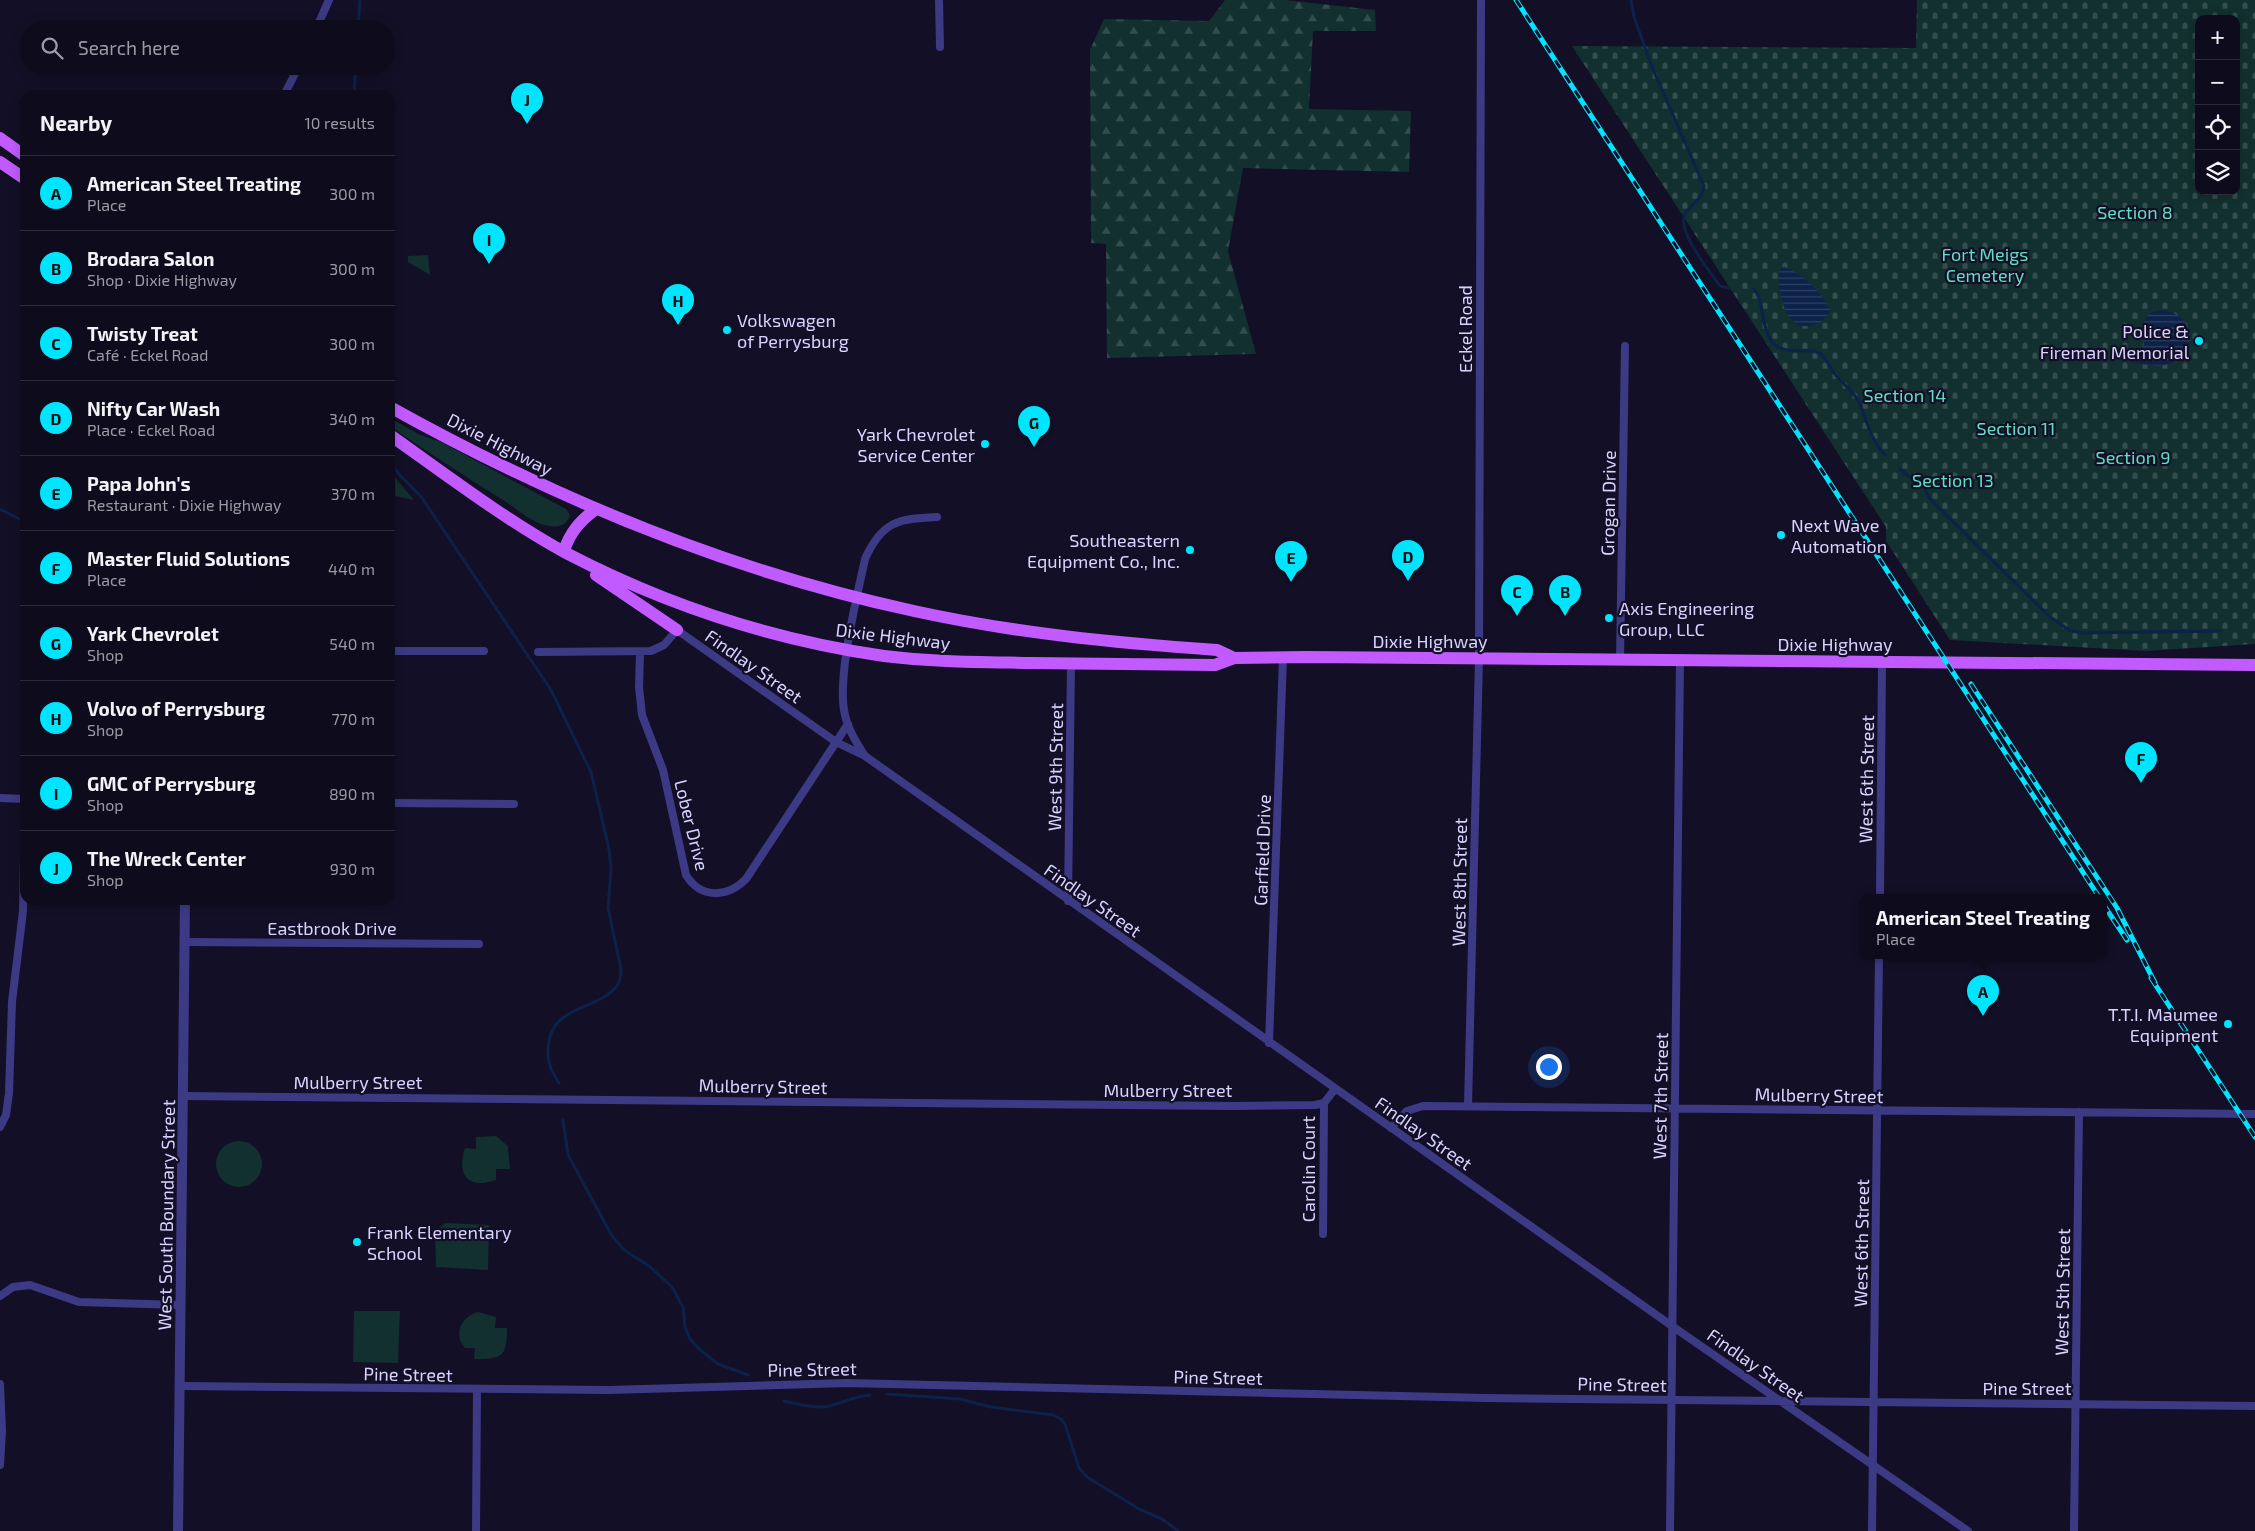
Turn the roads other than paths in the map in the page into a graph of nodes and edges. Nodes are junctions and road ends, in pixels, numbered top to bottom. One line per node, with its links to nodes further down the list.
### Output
1 (329, 0): 4 (street)
2 (939, 0): 5 (street)
3 (1482, 0): 27 (street, Eckel Road)
4 (320, 20)
5 (940, 47)
6 (295, 75): 7 (street)
7 (287, 90)
8 (0, 138): 9 (main road)
9 (20, 152)
10 (0, 162): 11 (main road)
11 (20, 176)
12 (1625, 346): 28 (street, Grogan Drive)
13 (395, 410): 15 (main road, Dixie Highway)
14 (395, 438): 17 (main road, Dixie Highway)
15 (596, 509): 17 (main road); 18 (main road, Dixie Highway)
16 (937, 517): 18 (street, Findlay Street)
17 (564, 551): 19 (main road); 20 (main road, Dixie Highway)
18 (857, 598): 20 (street, Findlay Street); 25 (main road, Dixie Highway)
19 (677, 630): 24 (street); 34 (street, Findlay Street)
20 (848, 650): 31 (main road, Dixie Highway); 33 (street, Findlay Street)
21 (395, 651): 22 (street)
22 (484, 652)
23 (538, 652): 24 (street)
24 (640, 652): 34 (street, Lober Drive)
25 (1234, 658): 26 (main road, Dixie Highway); 31 (main road, Dixie Highway)
26 (1283, 658): 27 (main road, Dixie Highway); 47 (street, Garfield Drive)
27 (1479, 659): 28 (main road, Dixie Highway); 51 (street, West 8th Street)
28 (1620, 660): 29 (main road, Dixie Highway)
29 (1680, 660): 30 (main road, Dixie Highway); 52 (street, West 7th Street)
30 (1882, 662): 32 (main road, Dixie Highway); 40 (street, West 6th Street)
31 (1071, 663): 41 (street, West 9th Street)
32 (2255, 665)
33 (848, 724): 34 (street, Lober Drive); 35 (street, Findlay Street)
34 (836, 742): 35 (street, Findlay Street)
35 (865, 756): 41 (street, Findlay Street)
36 (0, 798): 37 (street)
37 (20, 800)
38 (395, 803): 39 (street)
39 (514, 804)
40 (1880, 894)
41 (1068, 901): 47 (street, Findlay Street)
42 (23, 905): 56 (street)
43 (185, 905): 44 (street, West South Boundary Street)
44 (186, 942): 45 (street, Eastbrook Drive); 49 (street, West South Boundary Street)
45 (479, 944)
46 (1879, 959): 53 (street, West 6th Street)
47 (1269, 1042): 48 (street, Findlay Street)
48 (1335, 1089): 50 (street); 57 (street, Findlay Street)
49 (184, 1096): 50 (street, Mulberry Street); 60 (street, West South Boundary Street)
50 (1324, 1103): 58 (street, Carolin Court)
51 (1468, 1106): 52 (street, Mulberry Street); 57 (street, Mulberry Street)
52 (1674, 1109): 53 (street, Mulberry Street); 61 (street, West 7th Street)
53 (1878, 1111): 54 (street, Mulberry Street); 67 (street, West 6th Street)
54 (2079, 1112): 55 (street, Mulberry Street); 68 (street, West 5th Street)
55 (2255, 1114)
56 (0, 1127)
57 (1391, 1128): 61 (street, Findlay Street)
58 (1323, 1234)
59 (0, 1296): 60 (street)
60 (180, 1306): 63 (street, West South Boundary Street)
61 (1672, 1326): 65 (street, West 7th Street); 66 (street, Findlay Street)
62 (0, 1384): 70 (street)
63 (180, 1386): 64 (street, Pine Street); 72 (street, West South Boundary Street)
64 (477, 1390): 65 (street, Pine Street); 73 (street)
65 (1671, 1400): 66 (street, Pine Street); 74 (street, West 7th Street)
66 (1782, 1402): 67 (street, Pine Street); 71 (street, Findlay Street)
67 (1874, 1402): 68 (street, Pine Street); 71 (street, West 6th Street)
68 (2076, 1403): 69 (street, Pine Street); 77 (street, West 5th Street)
69 (2255, 1406)
70 (0, 1465)
71 (1873, 1466): 75 (street, West 6th Street); 76 (street, Findlay Street)
72 (178, 1531)
73 (476, 1531)
74 (1670, 1531)
75 (1872, 1531)
76 (1968, 1531)
77 (2074, 1531)

